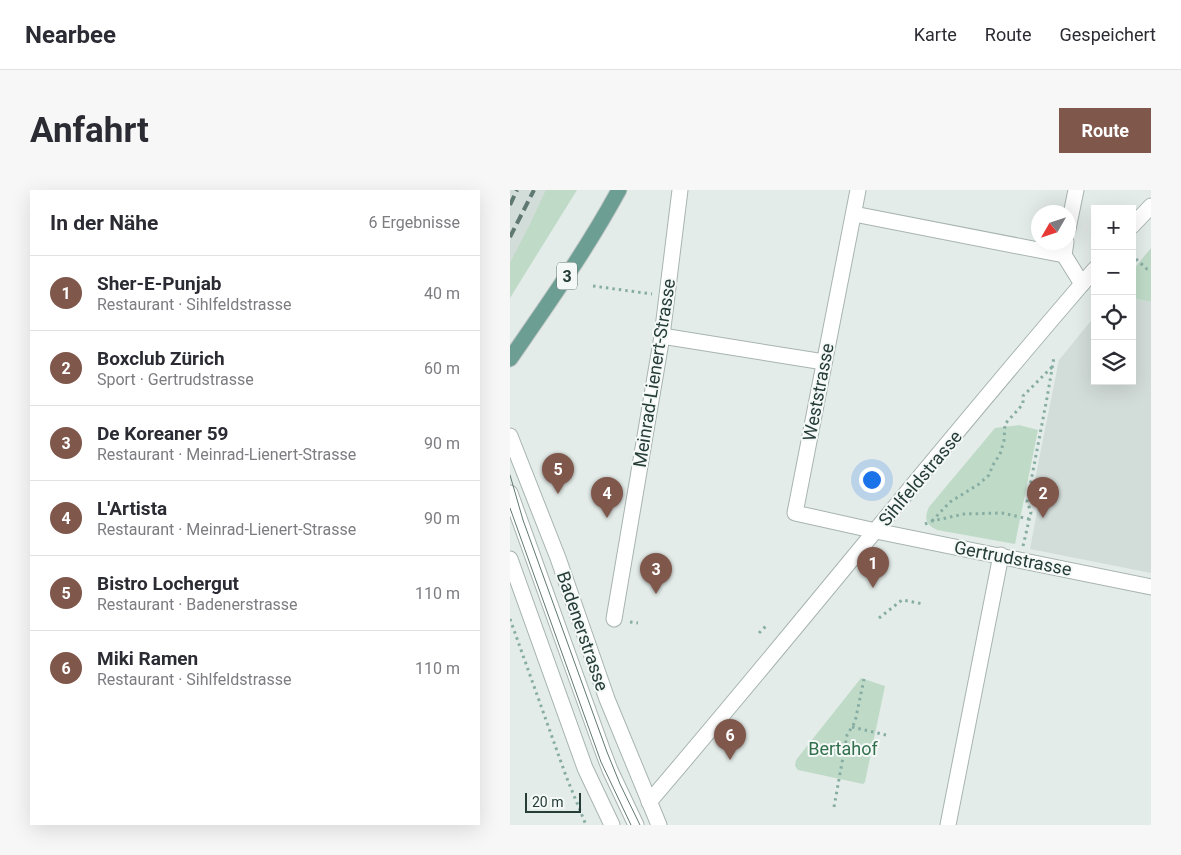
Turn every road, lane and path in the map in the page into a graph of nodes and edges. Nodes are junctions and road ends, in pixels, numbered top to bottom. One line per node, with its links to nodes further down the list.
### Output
1 (619, 190): 20 (main road, 3)
2 (858, 190): 7 (street, Weststrasse)
3 (1076, 190): 5 (street)
4 (677, 191): 18 (street, Meinrad-Lienert-Strasse)
5 (1073, 205)
6 (1151, 206): 8 (street)
7 (854, 214): 9 (street); 21 (street, Weststrasse)
8 (1136, 222)
9 (1031, 243)
10 (1065, 250): 15 (street)
11 (1136, 260): 13 (path)
12 (1151, 264): 13 (path)
13 (1149, 270)
14 (1091, 274): 15 (street, Sihlfeldstrasse)
15 (1082, 284): 28 (street, Sihlfeldstrasse)
16 (593, 286): 17 (path)
17 (655, 295)
18 (662, 336): 21 (street); 36 (street, Meinrad-Lienert-Strasse)
19 (1054, 357): 22 (path)
20 (510, 359)
21 (824, 362): 28 (street, Weststrasse)
22 (1053, 366): 25 (path); 26 (path)
23 (510, 436): 42 (street, Badenerstrasse)
24 (510, 493): 46 (street, Badenerstrasse)
25 (1029, 520): 26 (path); 29 (path)
26 (932, 521): 27 (path)
27 (924, 524)
28 (876, 531): 30 (street, Gertrudstrasse); 42 (street, Sihlfeldstrasse)
29 (1023, 549)
30 (1001, 556): 32 (street, Gertrudstrasse); 48 (street)
31 (510, 559): 45 (street)
32 (1151, 587)
33 (924, 604): 34 (path)
34 (878, 618)
35 (510, 619): 44 (path)
36 (614, 619)
37 (767, 625): 38 (path)
38 (760, 633)
39 (864, 679): 40 (path)
40 (852, 727): 41 (path); 43 (path)
41 (886, 735)
42 (649, 802): 47 (street, Badenerstrasse)
43 (834, 807)
44 (586, 825)
45 (612, 825)
46 (636, 825)
47 (658, 825)
48 (948, 825)

